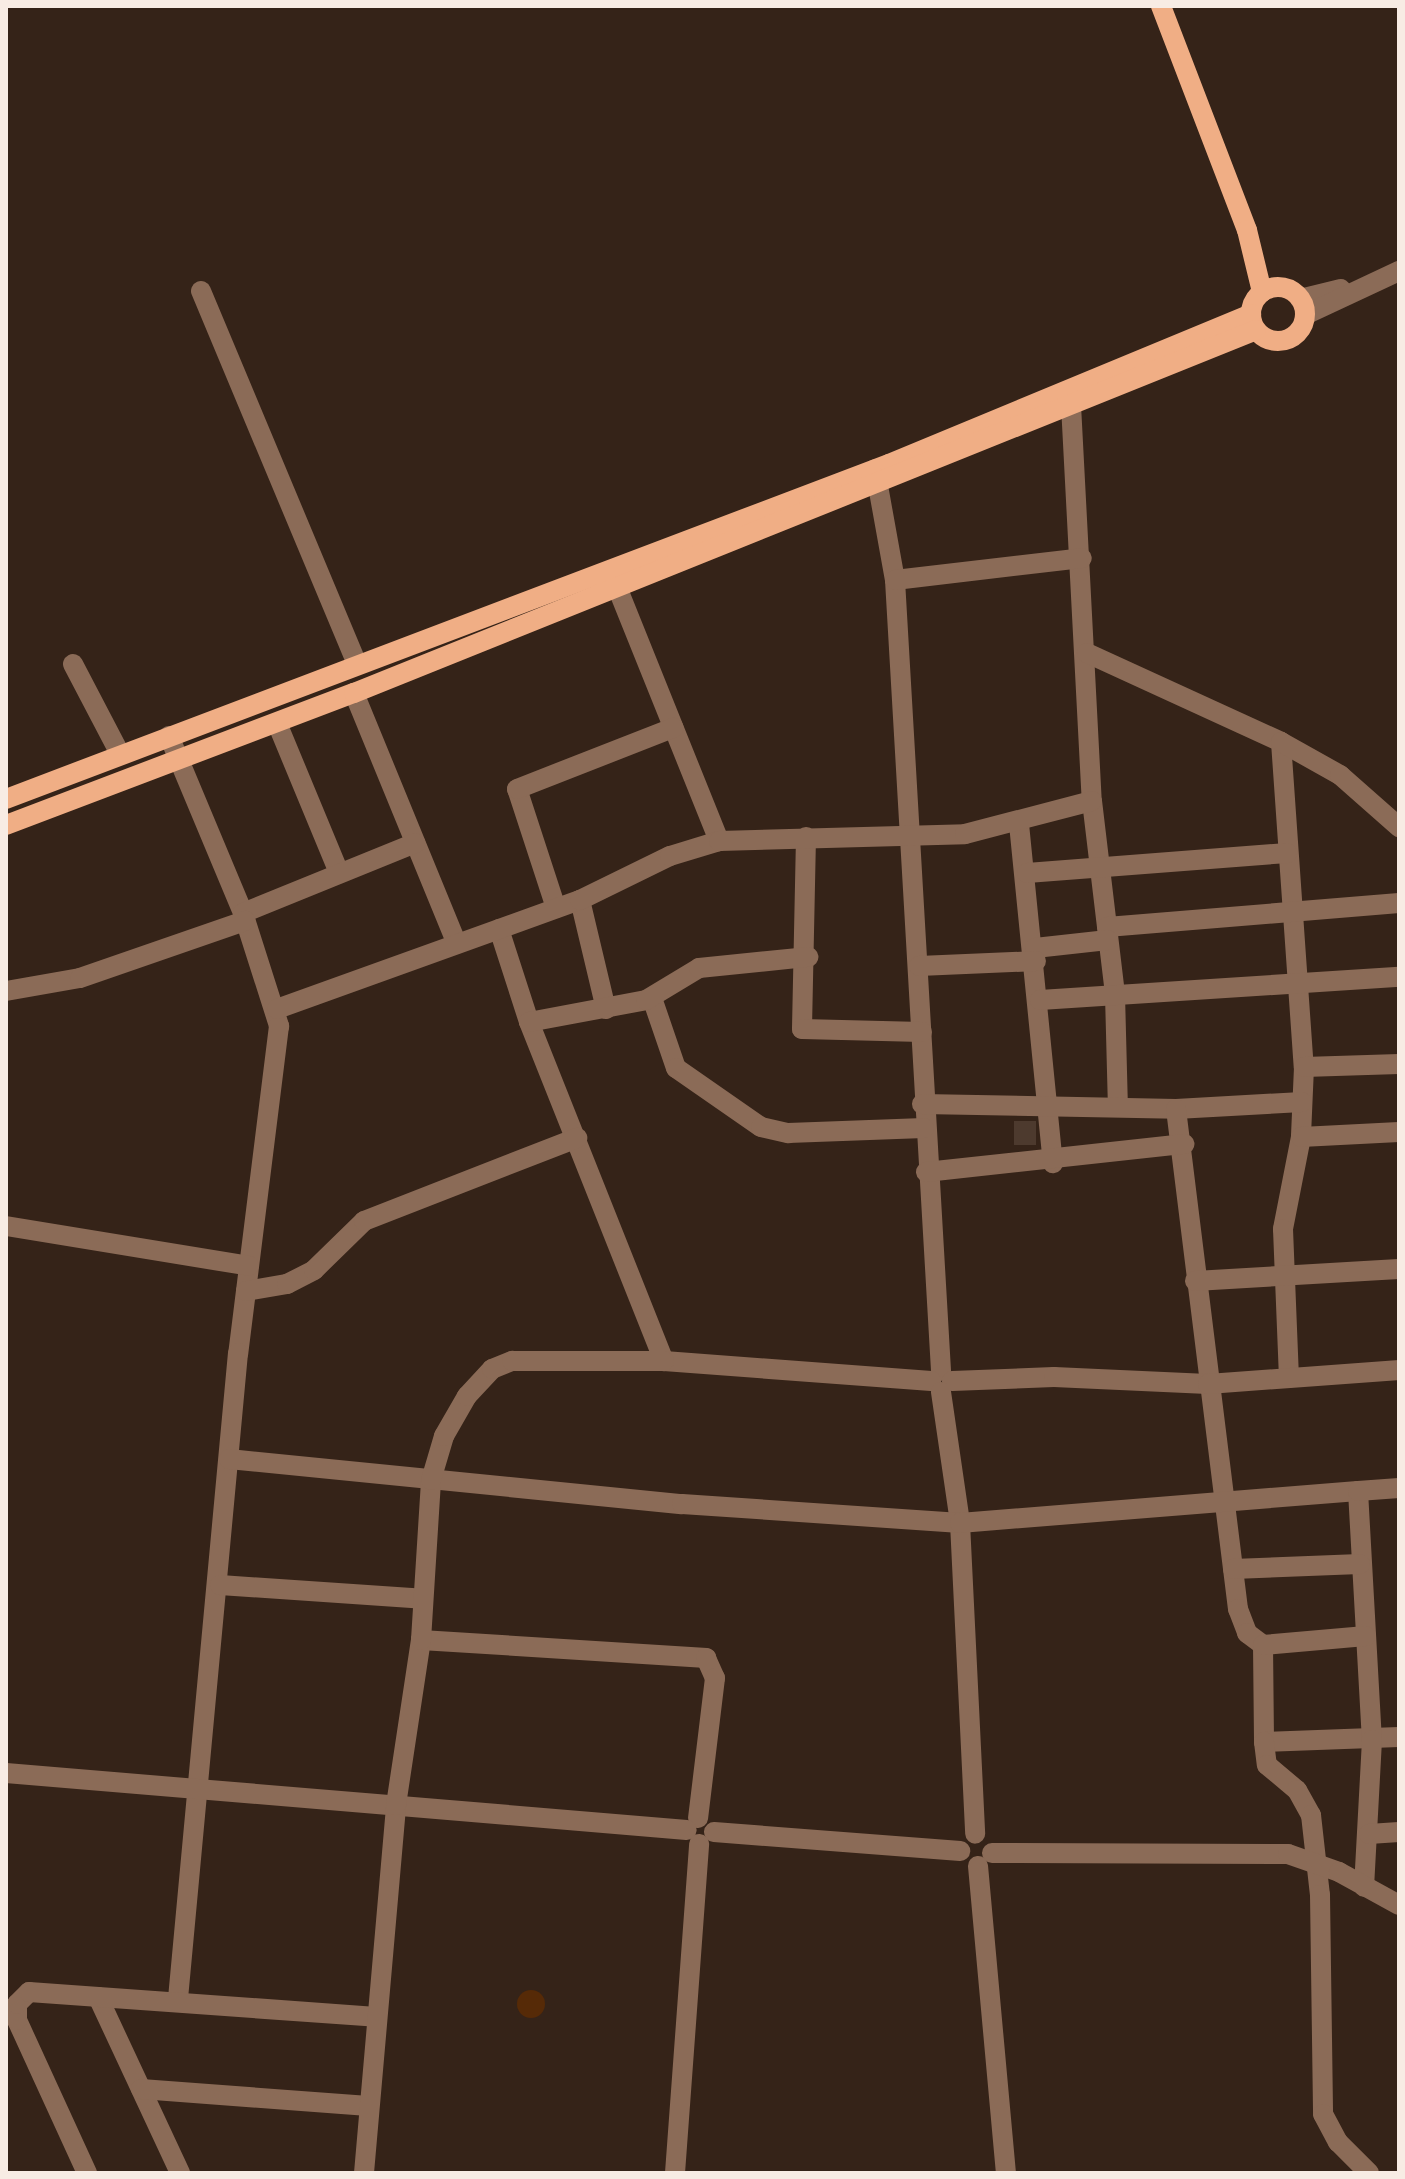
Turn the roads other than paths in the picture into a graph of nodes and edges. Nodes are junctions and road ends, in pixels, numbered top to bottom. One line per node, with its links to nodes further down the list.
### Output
1 (1161, 6): 3 (main road)
2 (1399, 271): 5 (street)
3 (1270, 290): 5 (main road); 6 (main road)
4 (201, 291): 13 (street)
5 (1303, 307): 6 (main road)
6 (1254, 322): 7 (main road); 8 (main road)
7 (1071, 405): 8 (main road); 9 (street)
8 (877, 476): 10 (street); 11 (main road); 13 (main road)
9 (1082, 558): 10 (street); 12 (street)
10 (895, 580): 27 (street)
11 (617, 587): 15 (main road); 17 (street)
12 (1087, 653): 19 (street); 23 (street)
13 (356, 662): 18 (main road)
14 (73, 664): 20 (street)
15 (354, 693): 16 (main road); 30 (street)
16 (277, 723): 21 (main road); 33 (street)
17 (673, 728): 29 (street); 37 (street)
18 (169, 736): 20 (main road); 21 (street)
19 (1281, 742): 26 (street); 31 (street)
20 (120, 754): 22 (main road)
21 (179, 758): 25 (main road); 39 (street)
22 (6, 799)
23 (1092, 801): 24 (street); 32 (street)
24 (1019, 824): 27 (street); 34 (street)
25 (6, 825)
26 (1399, 827)
27 (908, 834): 28 (street); 45 (street)
28 (806, 837): 29 (street); 44 (street)
29 (719, 841): 35 (street)
30 (415, 843): 33 (street); 42 (street)
31 (1287, 853): 32 (street); 38 (street)
32 (1101, 865): 34 (street); 41 (street)
33 (339, 873): 39 (street)
34 (1027, 873): 43 (street)
35 (580, 900): 37 (street); 53 (street)
36 (1399, 903): 38 (street)
37 (556, 908): 40 (street)
38 (1293, 913): 41 (street); 47 (street)
39 (244, 917): 48 (street); 52 (street)
40 (499, 929): 42 (street); 54 (street)
41 (1108, 934): 43 (street); 49 (street)
42 (457, 944): 52 (street)
43 (1035, 954): 45 (street); 51 (street)
44 (808, 957): 50 (street); 55 (street)
45 (919, 966): 55 (street)
46 (1399, 977): 47 (street)
47 (1301, 987): 49 (street); 57 (street)
48 (6, 991)
49 (1115, 995): 51 (street); 60 (street)
50 (652, 998): 53 (street); 63 (street)
51 (1040, 1000): 61 (street)
52 (277, 1009): 71 (street)
53 (606, 1009): 54 (street)
54 (529, 1022): 66 (street)
55 (922, 1032): 59 (street)
56 (1399, 1064): 57 (street)
57 (1304, 1067): 58 (street)
58 (1302, 1102): 62 (street); 65 (street)
59 (922, 1104): 61 (street); 63 (street)
60 (1118, 1106): 61 (street); 62 (street)
61 (1045, 1108): 68 (street)
62 (1176, 1109): 67 (street)
63 (924, 1128): 69 (street)
64 (1399, 1132): 65 (street)
65 (1301, 1137): 73 (street)
66 (577, 1138): 75 (street); 76 (street)
67 (1184, 1144): 68 (street); 74 (street)
68 (1053, 1163): 69 (street)
69 (926, 1172): 79 (street)
70 (6, 1226): 71 (street)
71 (249, 1266): 75 (street)
72 (1399, 1269): 73 (street)
73 (1284, 1273): 74 (street); 78 (street)
74 (1195, 1281): 80 (street)
75 (246, 1291): 81 (street)
76 (664, 1361): 79 (street); 82 (street)
77 (1399, 1370): 78 (street)
78 (1289, 1378): 80 (street)
79 (941, 1381): 80 (street); 86 (street)
80 (1208, 1384): 85 (street)
81 (229, 1459): 82 (street); 89 (street)
82 (431, 1480): 86 (street); 90 (street)
83 (1399, 1488): 84 (street)
84 (1358, 1491): 85 (street); 87 (street)
85 (1221, 1499): 86 (street); 88 (street)
86 (960, 1523): 102 (street)
87 (1360, 1564): 88 (street); 91 (street)
88 (1233, 1569): 93 (street)
89 (220, 1585): 90 (street); 98 (street)
90 (423, 1599): 92 (street)
91 (1366, 1636): 93 (street); 95 (street)
92 (421, 1640): 99 (street); 100 (street)
93 (1263, 1645): 96 (street)
94 (1399, 1737): 95 (street)
95 (1372, 1740): 96 (street); 103 (street)
96 (1264, 1742): 106 (street)
97 (6, 1773): 98 (street)
98 (201, 1791): 99 (street); 110 (street)
99 (396, 1805): 100 (street); 111 (street)
100 (700, 1831): 104 (street); 117 (street)
101 (1399, 1832): 103 (street)
102 (975, 1834): 104 (street); 105 (street)
103 (1369, 1834): 107 (street)
104 (960, 1851): 105 (street)
105 (985, 1859): 106 (street); 118 (street)
106 (1318, 1863): 107 (street); 119 (street)
107 (1364, 1887): 108 (street)
108 (1399, 1905)
109 (98, 1997): 110 (street); 112 (street); 114 (street)
110 (178, 1998): 111 (street)
111 (376, 2017): 113 (street)
112 (141, 2089): 113 (street); 115 (street)
113 (368, 2106): 116 (street)
114 (87, 2173)
115 (180, 2173)
116 (364, 2173)
117 (675, 2173)
118 (1006, 2173)
119 (1369, 2173)

